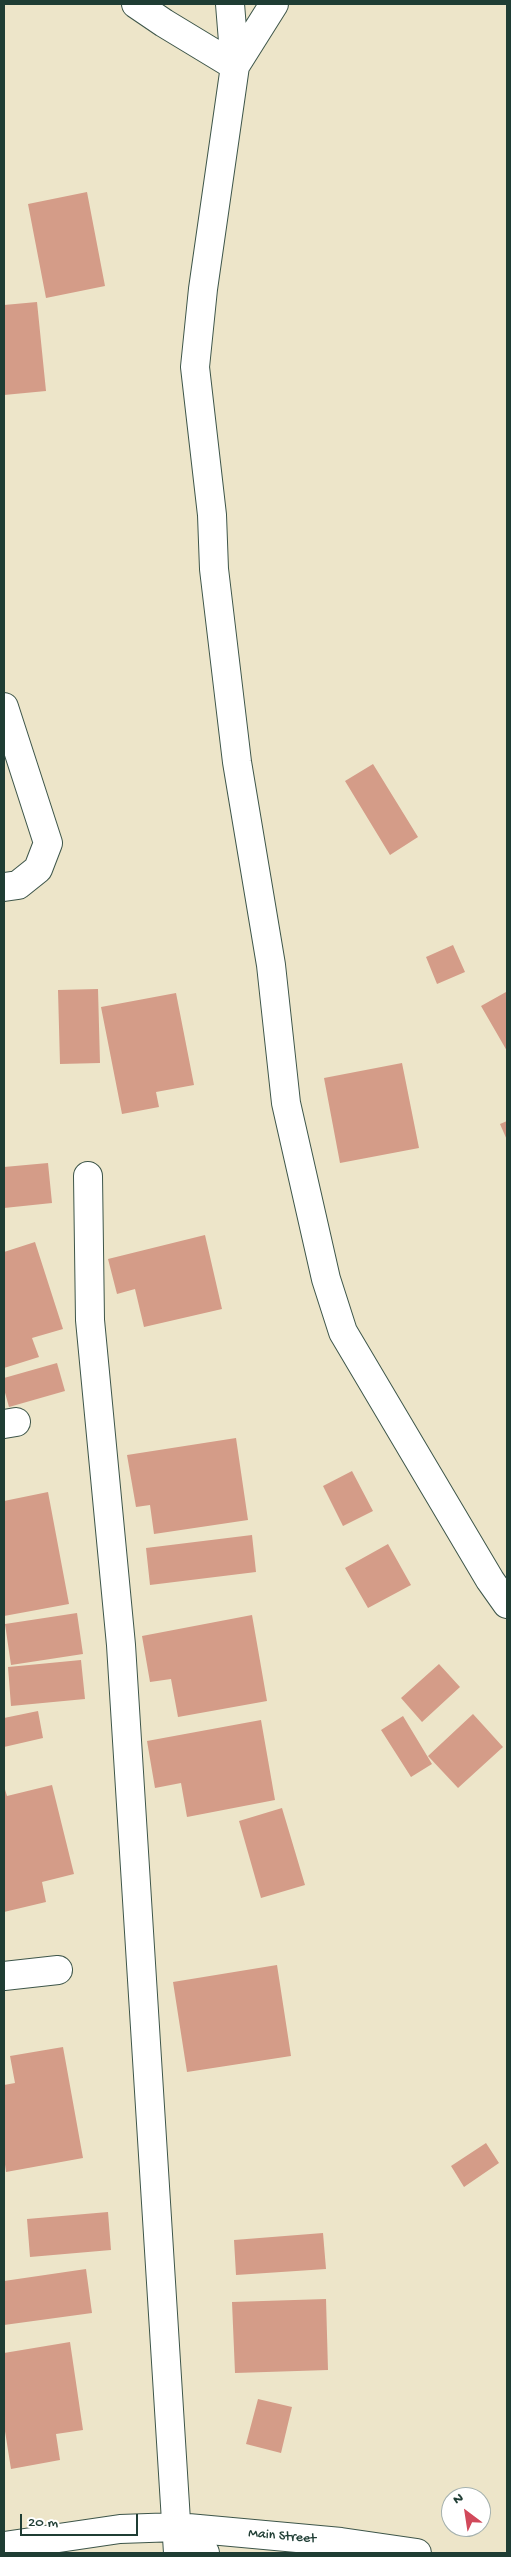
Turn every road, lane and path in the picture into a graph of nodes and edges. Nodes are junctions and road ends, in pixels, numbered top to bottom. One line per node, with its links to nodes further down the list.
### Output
1 (136, 4): 4 (street)
2 (230, 4): 4 (street)
3 (274, 4): 4 (street)
4 (235, 66): 8 (street)
5 (4, 707): 6 (street)
6 (4, 887)
7 (88, 1176): 11 (street)
8 (507, 1604)
9 (58, 1970): 10 (street)
10 (4, 1976)
11 (177, 2540): 12 (street, Main Street); 13 (street); 14 (street, Main Street)
12 (4, 2546)
13 (206, 2553)
14 (417, 2553)

